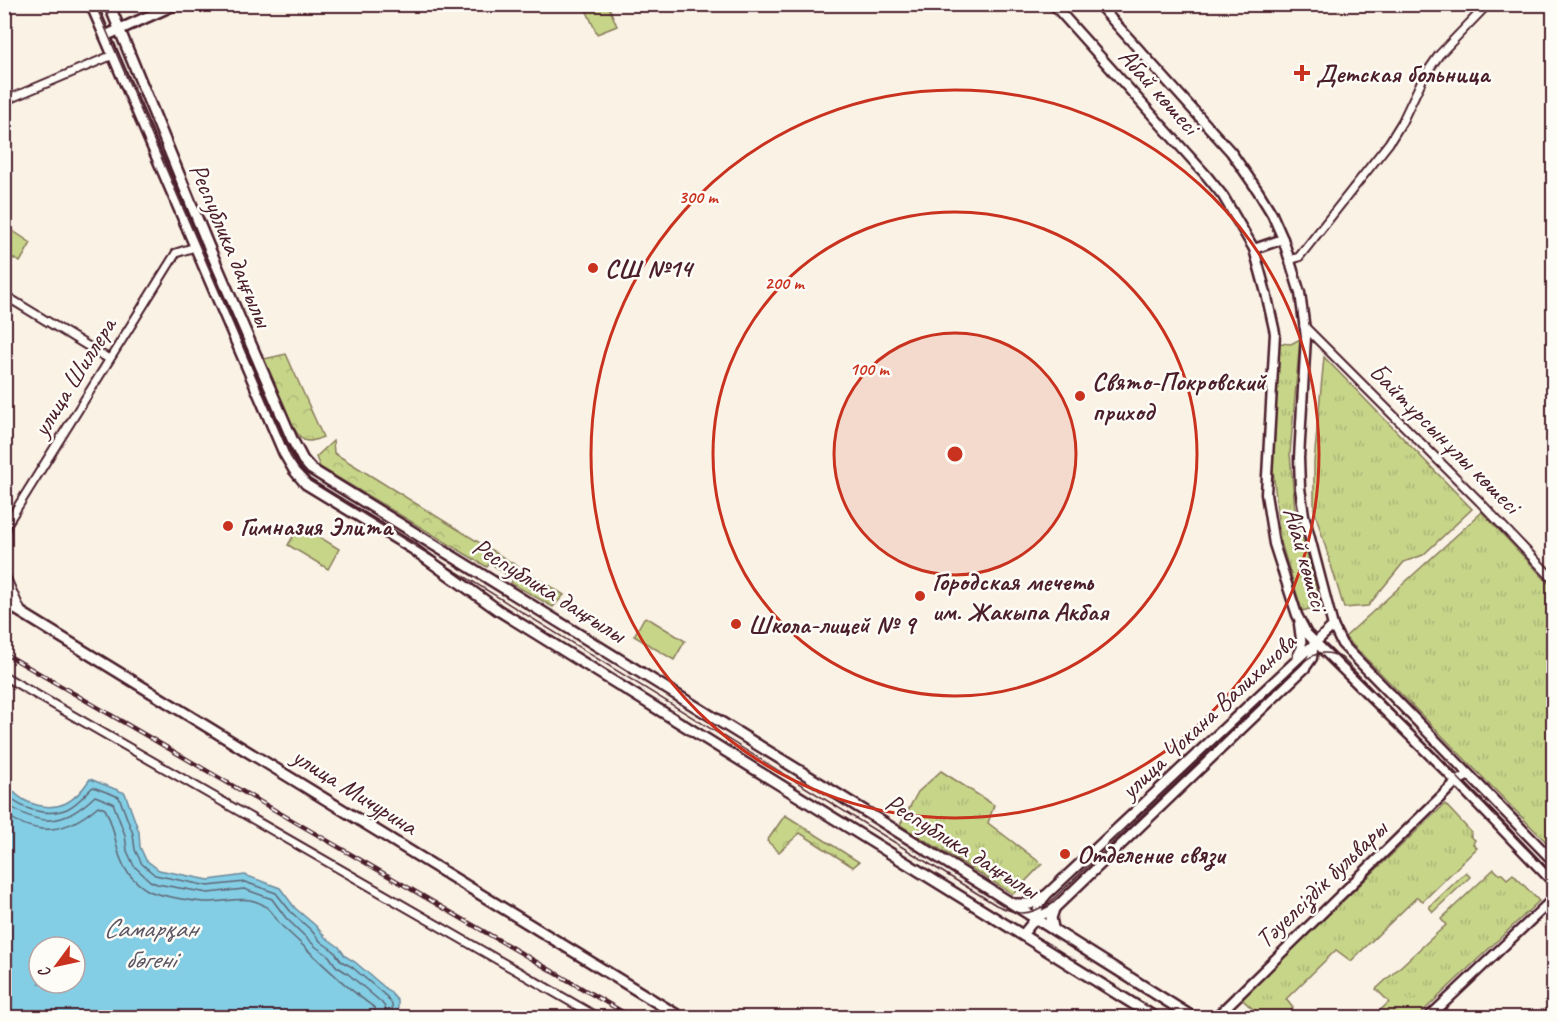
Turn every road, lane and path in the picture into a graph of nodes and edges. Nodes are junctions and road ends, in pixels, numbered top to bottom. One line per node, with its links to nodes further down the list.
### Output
1 (91, 4): 8 (main road, Республика даңғылы)
2 (109, 4): 7 (main road, Республика даңғылы)
3 (176, 4): 7 (main road)
4 (1053, 4): 13 (street, Абай көшесі)
5 (1098, 4): 11 (street, Абай көшесі)
6 (1488, 4): 14 (street)
7 (120, 30): 8 (main road); 36 (main road, Республика даңғылы)
8 (105, 36): 9 (main road, Республика даңғылы)
9 (113, 55): 10 (street); 12 (main road, Республика даңғылы)
10 (4, 101)
11 (1283, 239): 13 (street); 14 (street, Абай көшесі)
12 (195, 247): 17 (street, улица Шиллера); 40 (main road, Республика даңғылы)
13 (1254, 249): 23 (street, Абай көшесі)
14 (1290, 260): 16 (street, Абай көшесі)
15 (4, 295): 17 (street)
16 (1305, 326): 20 (street, Байтұрсынұлы көшесі); 24 (street, Абай көшесі)
17 (109, 359): 18 (street, улица Шиллера)
18 (4, 542)
19 (4, 573): 22 (street)
20 (1554, 580)
21 (4, 602): 22 (main road, улица Мичурина)
22 (22, 614): 42 (main road, улица Мичурина)
23 (1298, 615): 25 (street, Абай көшесі); 26 (street)
24 (1333, 626): 25 (street); 30 (street, Абай көшесі)
25 (1314, 643): 26 (street, улица Чокана Валиханова); 27 (street, Абай көшесі); 28 (street, улица Чокана Валиханова)
26 (1297, 659): 34 (street, улица Чокана Валиханова)
27 (1334, 661): 28 (street); 31 (street, Абай көшесі)
28 (1305, 668): 37 (street, улица Чокана Валиханова)
29 (4, 676): 41 (street)
30 (1470, 775): 31 (street, Тәуелсіздік бульвары); 32 (street, Абай көшесі)
31 (1456, 782): 33 (street, Абай көшесі); 45 (street, Тәуелсіздік бульвары)
32 (1554, 862)
33 (1554, 883)
34 (1044, 896): 36 (main road); 38 (street, улица Чокана Валиханова)
35 (1554, 897): 46 (street)
36 (1014, 904): 38 (main road, Республика даңғылы)
37 (1054, 909): 38 (street, улица Чокана Валиханова); 39 (main road)
38 (1036, 918): 39 (main road, Республика даңғылы); 40 (street)
39 (1053, 928): 44 (main road, Республика даңғылы)
40 (1023, 934): 43 (main road, Республика даңғылы)
41 (599, 1017)
42 (682, 1017)
43 (1156, 1017)
44 (1194, 1017)
45 (1215, 1017)
46 (1428, 1017)

